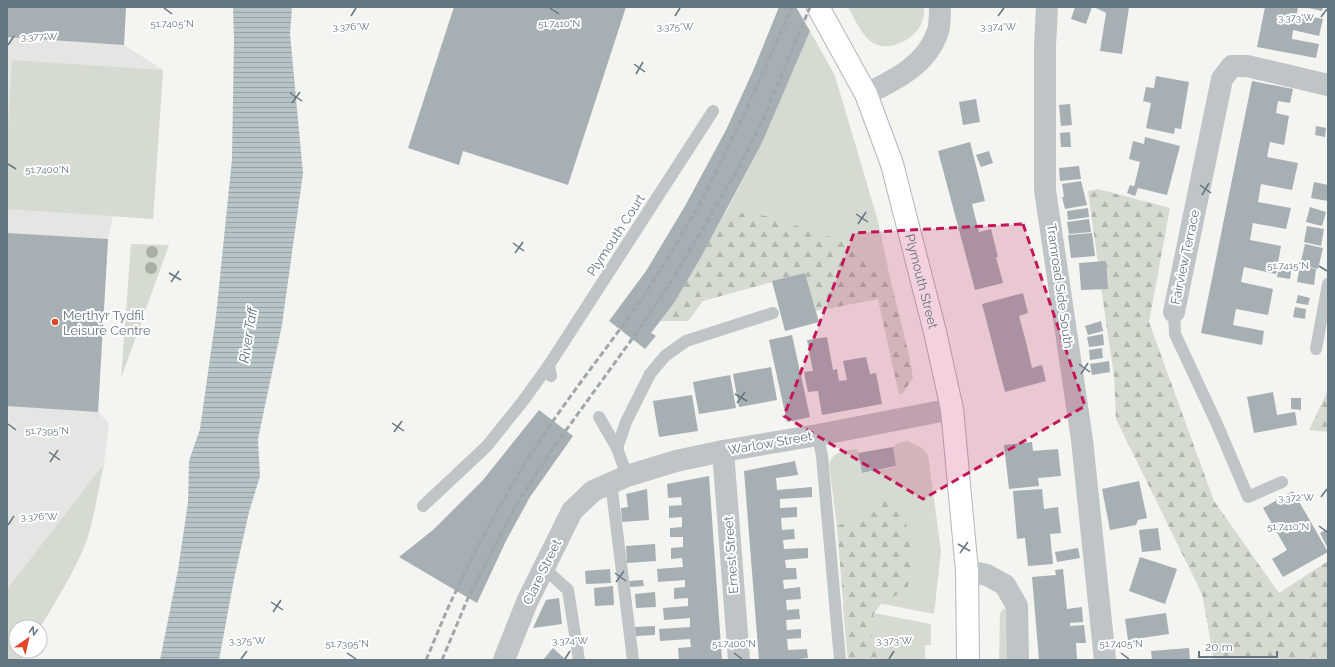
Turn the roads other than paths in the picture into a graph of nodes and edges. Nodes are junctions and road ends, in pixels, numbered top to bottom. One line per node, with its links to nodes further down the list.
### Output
1 (818, 7): 5 (main road, Plymouth Street)
2 (940, 7): 5 (street)
3 (1047, 7): 28 (street, Tramroad Side South)
4 (1328, 85): 8 (street, Fairview Terrace)
5 (866, 94): 11 (main road, Plymouth Street)
6 (713, 111): 18 (lane, Plymouth Court)
7 (1328, 284): 10 (lane)
8 (1174, 312): 16 (lane)
9 (773, 313): 14 (lane)
10 (1316, 349)
11 (952, 409): 13 (street, Warlow Street); 20 (main road, Plymouth Street)
12 (598, 416): 14 (lane)
13 (818, 435): 15 (street, Warlow Street); 25 (lane)
14 (617, 448): 17 (lane)
15 (723, 451): 17 (street, Warlow Street); 24 (street, Ernest Street)
16 (1282, 482)
17 (610, 483): 19 (street, Clare Street); 23 (lane)
18 (423, 506)
19 (544, 568): 21 (street, Clare Street); 22 (lane)
20 (967, 572): 26 (main road, Plymouth Street); 27 (street)
21 (504, 660)
22 (579, 660)
23 (633, 660)
24 (739, 660)
25 (840, 660)
26 (968, 660)
27 (1018, 660)
28 (1105, 660)

